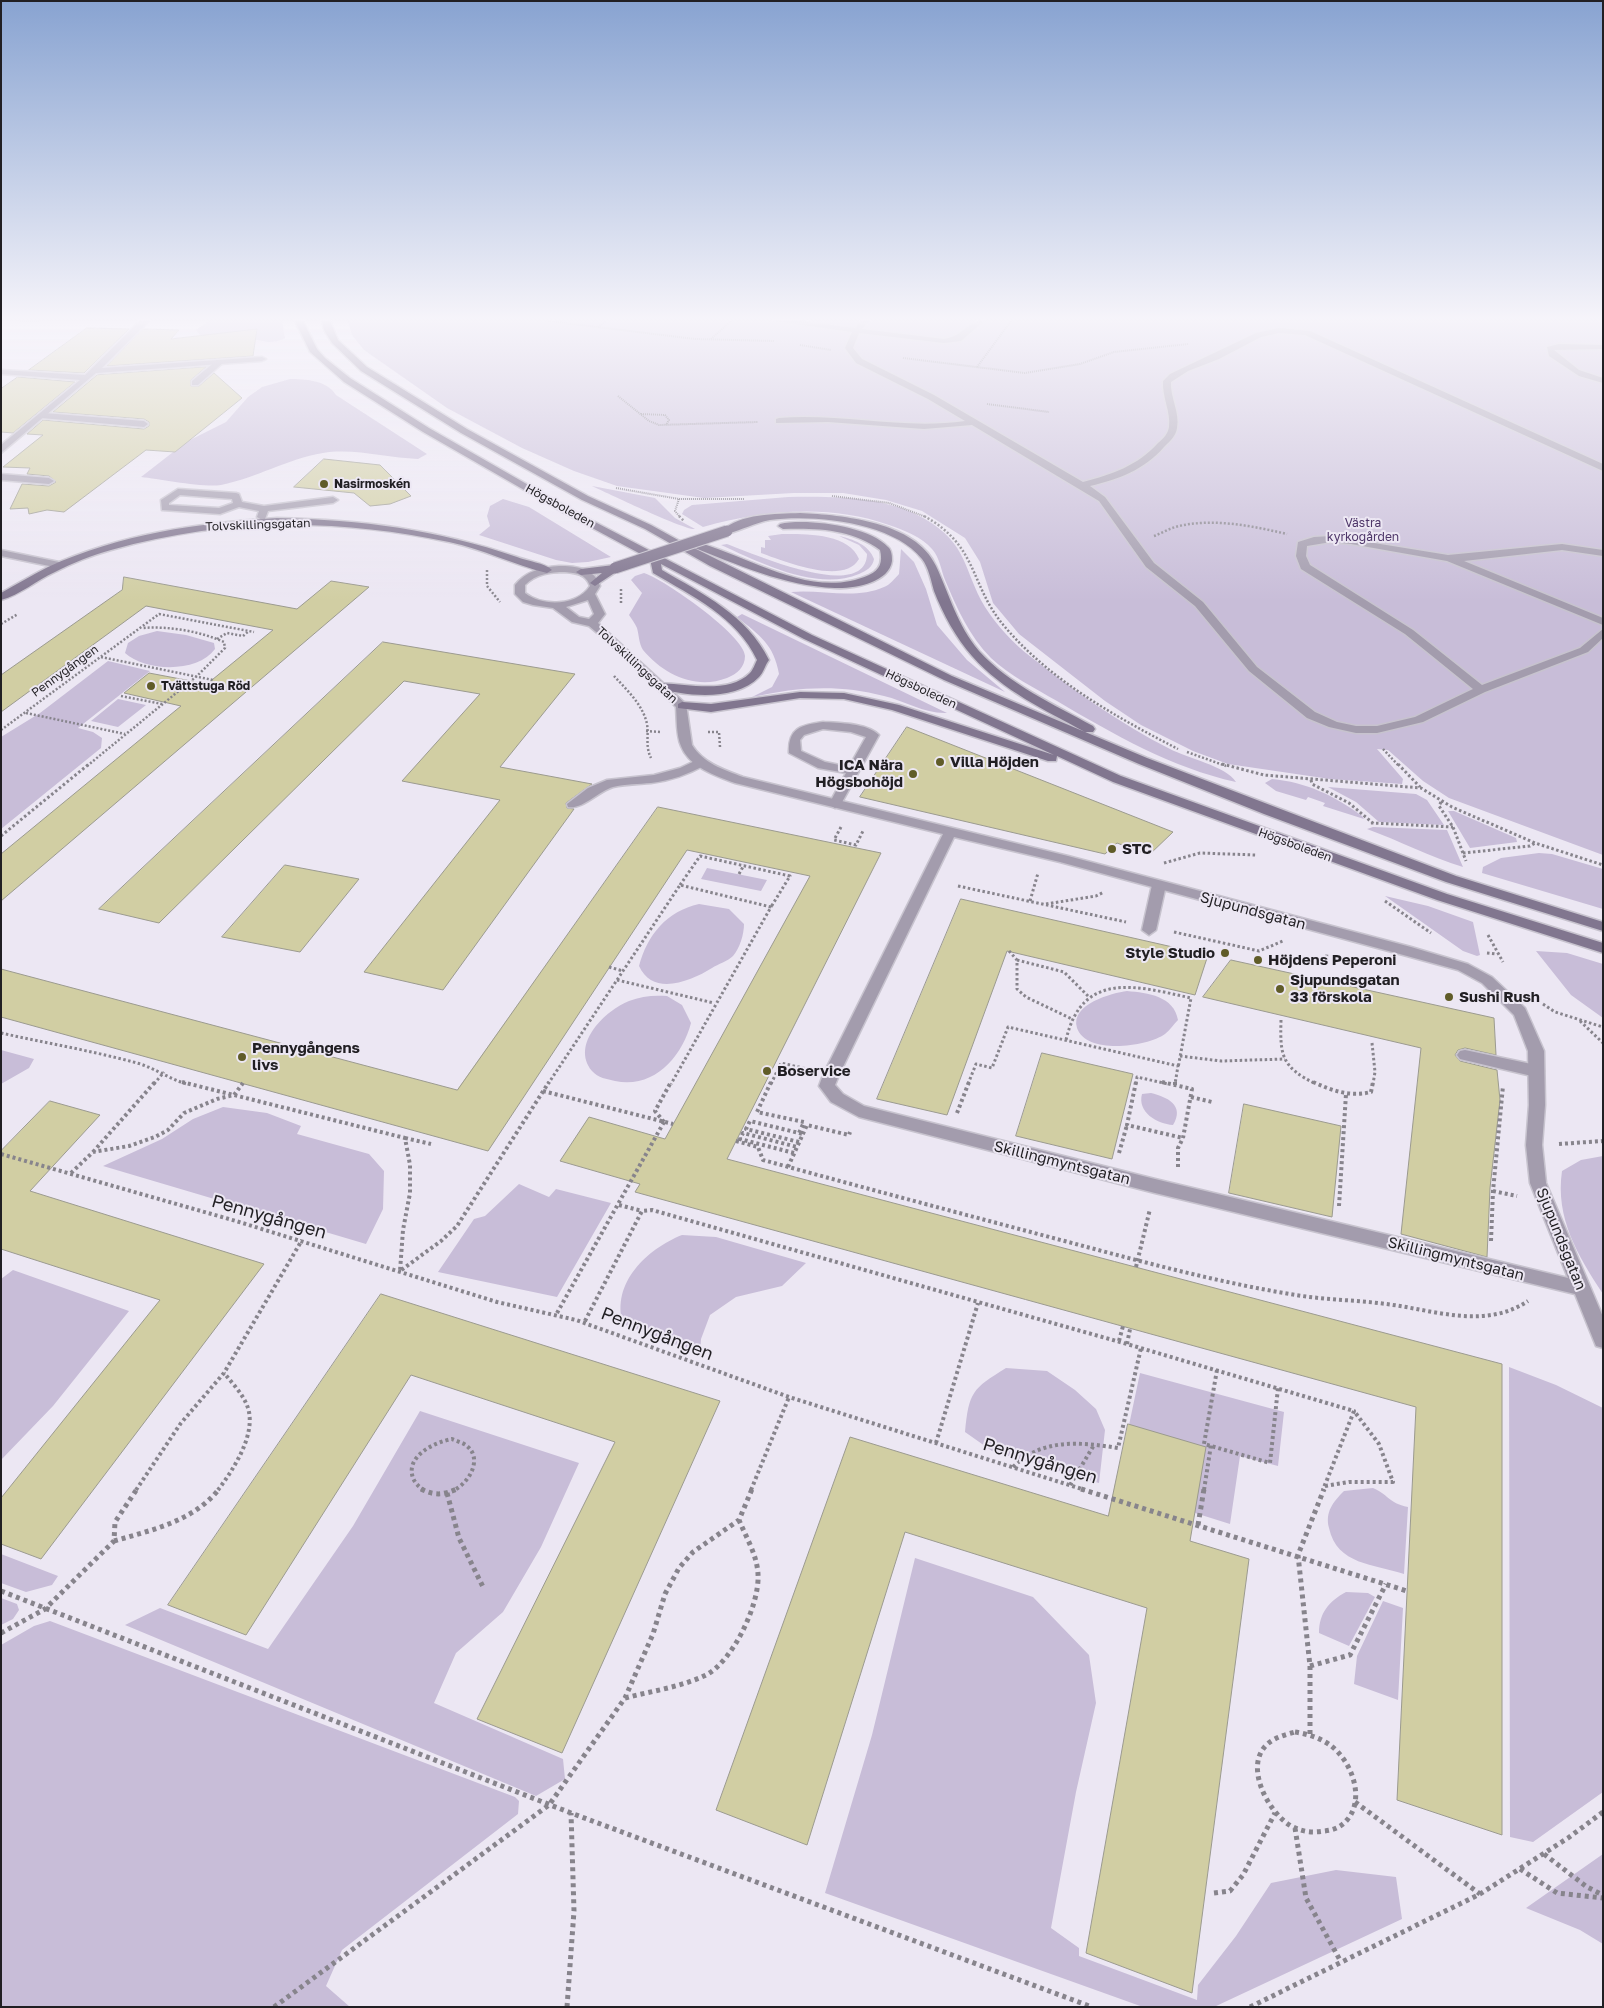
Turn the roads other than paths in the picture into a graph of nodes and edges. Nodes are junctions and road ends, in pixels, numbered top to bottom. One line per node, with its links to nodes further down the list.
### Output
1 (404, 415): 24 (main road, Högsboleden)
2 (437, 415): 19 (main road, Högsboleden)
3 (961, 415): 8 (street)
4 (1171, 415): 14 (street)
5 (1486, 415): 11 (street)
6 (44, 416): 9 (street); 10 (street)
7 (779, 421): 8 (street)
8 (973, 422): 14 (street)
9 (144, 424)
10 (1, 450)
11 (1603, 468)
12 (1, 477): 13 (street)
13 (49, 481)
14 (1082, 485): 39 (street)
15 (333, 500): 17 (street)
16 (238, 504): 16 (street); 17 (street)
17 (264, 509): 18 (street)
18 (261, 523): 25 (main road, Tolvskillingsgatan); 26 (main road, Tolvskillingsgatan)
19 (648, 527): 20 (main road); 41 (main road, Högsboleden)
20 (727, 531): 27 (main road, bridge); 41 (main road)
21 (1, 553): 26 (street)
22 (1603, 553): 23 (street)
23 (1448, 558): 35 (street); 39 (street)
24 (655, 559): 38 (main road); 44 (main road, Högsboleden)
25 (516, 562): 28 (main road, Tolvskillingsgatan); 30 (main road, Tolvskillingsgatan)
26 (60, 565): 33 (main road, Tolvskillingsgatan)
27 (615, 568): 29 (main road); 31 (main road)
28 (547, 570): 29 (street, Tolvskillingsgatan); 30 (street, Tolvskillingsgatan)
29 (581, 572): 31 (street)
30 (528, 577): 34 (street, Tolvskillingsgatan)
31 (595, 583): 32 (street)
32 (590, 594): 34 (street, Tolvskillingsgatan); 36 (street, Tolvskillingsgatan)
33 (1, 597)
34 (556, 605): 36 (street, Tolvskillingsgatan)
35 (1603, 622)
36 (592, 623): 38 (street, Tolvskillingsgatan)
37 (1603, 632): 39 (street)
38 (660, 686): 40 (street, Tolvskillingsgatan)
39 (1482, 690)
40 (682, 706): 42 (street, Sjupundsgatan); 44 (main road)
41 (1144, 761): 49 (main road, Högsboleden)
42 (701, 762): 45 (street); 46 (street, Sjupundsgatan)
43 (853, 771): 43 (street); 46 (street)
44 (1117, 779): 51 (main road, Högsboleden)
45 (573, 804)
46 (835, 804): 47 (street, Sjupundsgatan)
47 (950, 832): 48 (street, Sjupundsgatan); 54 (street, Skillingmyntsgatan)
48 (1159, 885): 50 (street); 53 (street, Sjupundsgatan)
49 (1603, 927)
50 (1149, 929)
51 (1603, 948)
52 (1465, 1055): 53 (street)
53 (1536, 1071): 54 (street, Sjupundsgatan)
54 (1580, 1288): 55 (street, Sjupundsgatan)
55 (1603, 1340)

